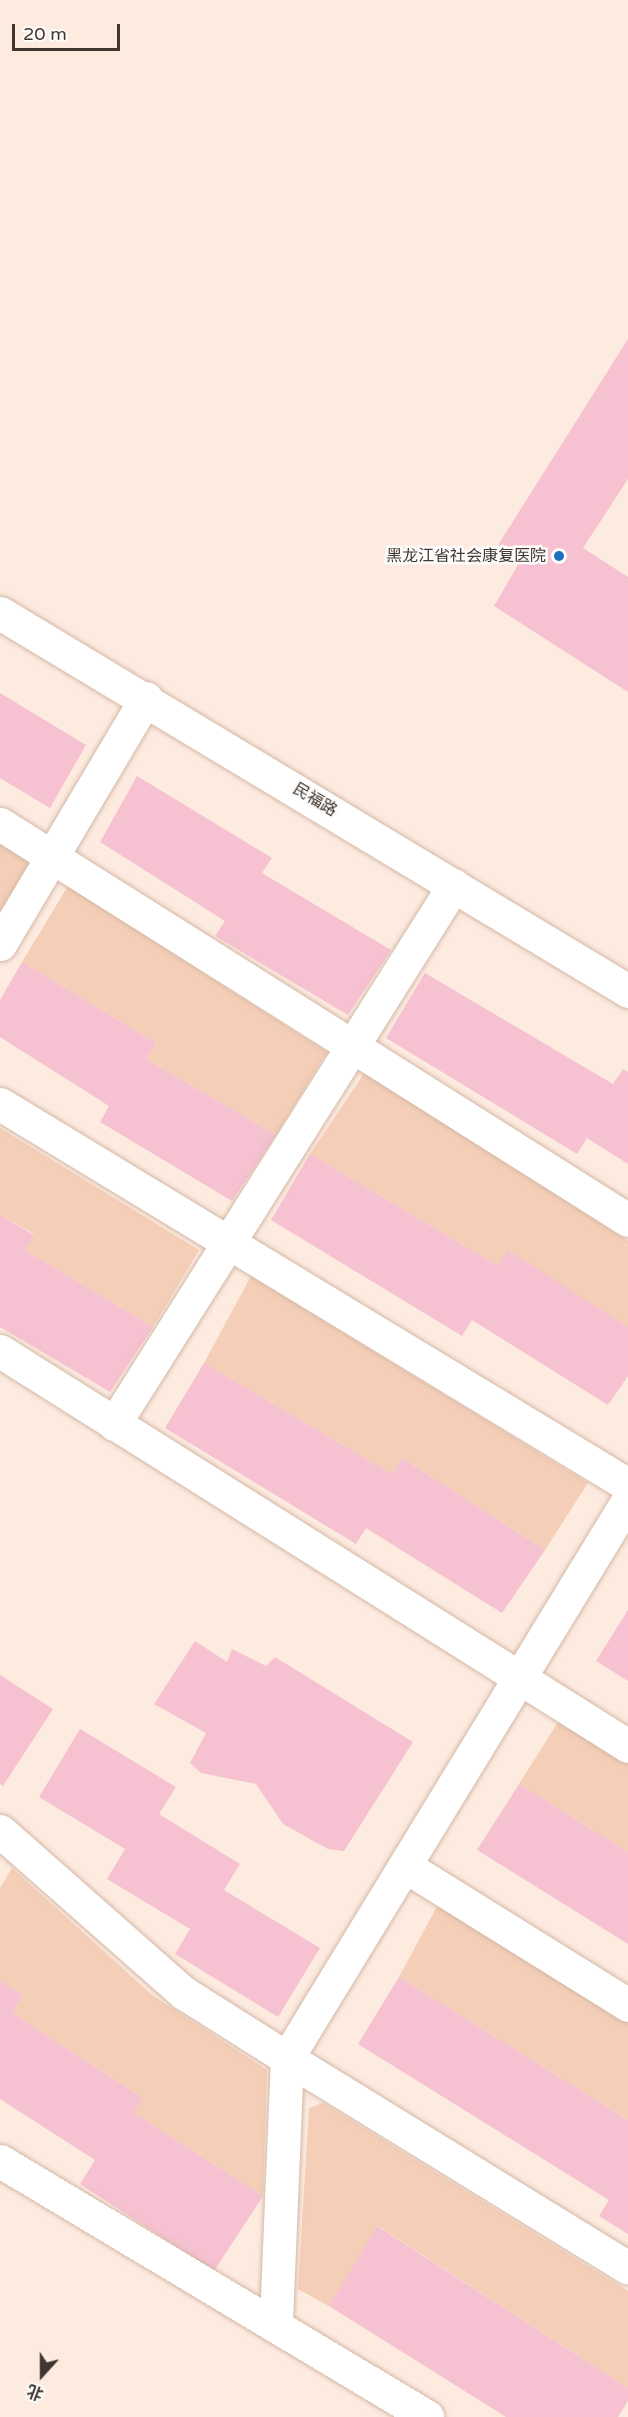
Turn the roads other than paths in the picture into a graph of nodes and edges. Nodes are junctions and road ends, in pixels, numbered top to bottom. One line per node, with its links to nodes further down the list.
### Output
1 (0, 613): 2 (street, 民福路)
2 (146, 698): 4 (street); 5 (street, 民福路)
3 (0, 824): 4 (street)
4 (53, 857): 6 (street); 8 (street)
5 (454, 885): 7 (street, 民福路); 8 (street)
6 (0, 944)
7 (628, 991)
8 (352, 1046): 10 (street); 11 (street)
9 (0, 1104): 11 (street)
10 (628, 1220)
11 (227, 1242): 13 (street); 14 (street)
12 (0, 1351): 13 (street)
13 (114, 1424): 16 (street)
14 (628, 1485)
15 (628, 1500): 16 (street)
16 (519, 1679): 17 (street); 19 (street)
17 (628, 1746)
18 (0, 1831): 21 (street)
19 (405, 1866): 20 (street); 21 (street)
20 (628, 2005)
21 (286, 2058): 23 (street); 24 (street)
22 (0, 2161): 24 (street)
23 (628, 2268)
24 (276, 2326): 25 (street)
25 (427, 2417)

